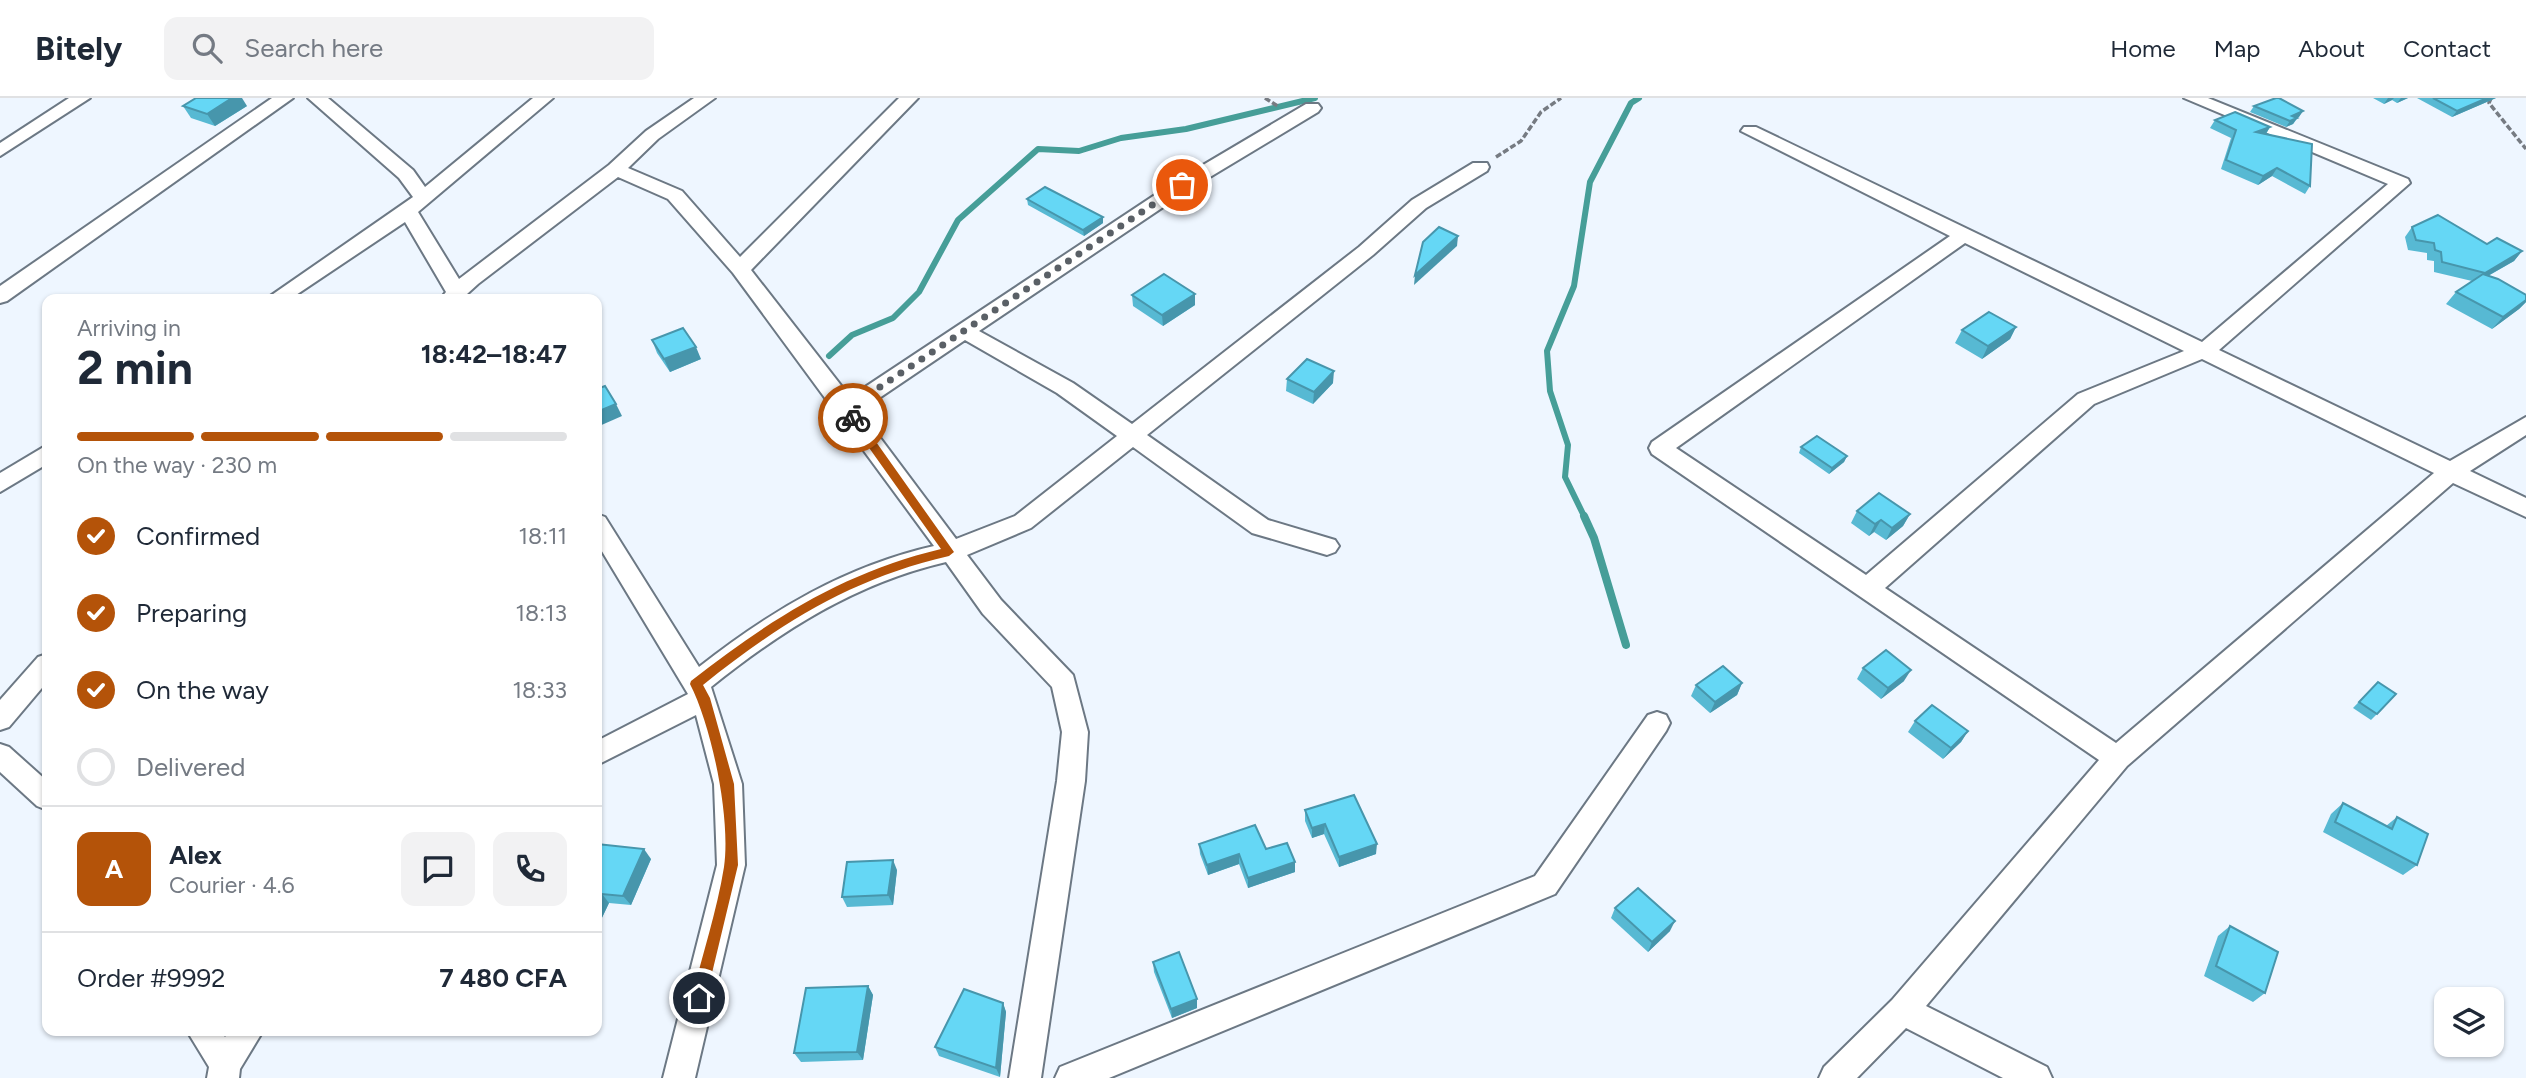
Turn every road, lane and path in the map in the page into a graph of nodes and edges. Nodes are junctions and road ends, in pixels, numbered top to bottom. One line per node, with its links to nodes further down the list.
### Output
1 (81, 98): 10 (street)
2 (284, 98): 23 (street)
3 (317, 98): 17 (street)
4 (544, 98): 17 (street)
5 (706, 98): 16 (street)
6 (909, 98): 19 (street)
7 (1561, 98): 15 (path)
8 (2193, 98): 25 (street)
9 (2491, 98): 13 (path)
10 (53, 106): 14 (street)
11 (1312, 108): 24 (street)
12 (1750, 131): 18 (street)
13 (2526, 149)
14 (0, 150)
15 (1480, 167): 28 (street)
16 (616, 169): 19 (street); 22 (street)
17 (416, 204): 20 (street); 21 (street)
18 (1963, 236): 25 (street); 36 (street)
19 (740, 269): 26 (street)
20 (283, 294)
21 (454, 294)
22 (459, 294)
23 (0, 296)
24 (964, 331): 26 (street); 28 (street)
25 (2204, 349): 30 (street); 36 (street)
26 (847, 409): 35 (street)
27 (2526, 425): 30 (street)
28 (1133, 434): 34 (street); 35 (street)
29 (42, 456): 31 (street)
30 (2452, 471): 32 (street); 43 (street)
31 (0, 484)
32 (2526, 508)
33 (602, 531): 38 (street)
34 (1327, 546)
35 (949, 552): 38 (street); 50 (street)
36 (1867, 589): 43 (street)
37 (42, 670): 39 (street)
38 (700, 691): 41 (street); 49 (street)
39 (0, 719)
40 (1657, 723): 51 (street)
41 (602, 751)
42 (1, 758): 44 (street)
43 (2117, 758): 45 (street)
44 (42, 794)
45 (1903, 1010): 52 (street); 53 (street)
46 (205, 1036): 48 (street)
47 (245, 1036): 48 (street)
48 (224, 1071)
49 (679, 1078)
50 (1025, 1078)
51 (1071, 1078)
52 (1835, 1078)
53 (2036, 1078)

